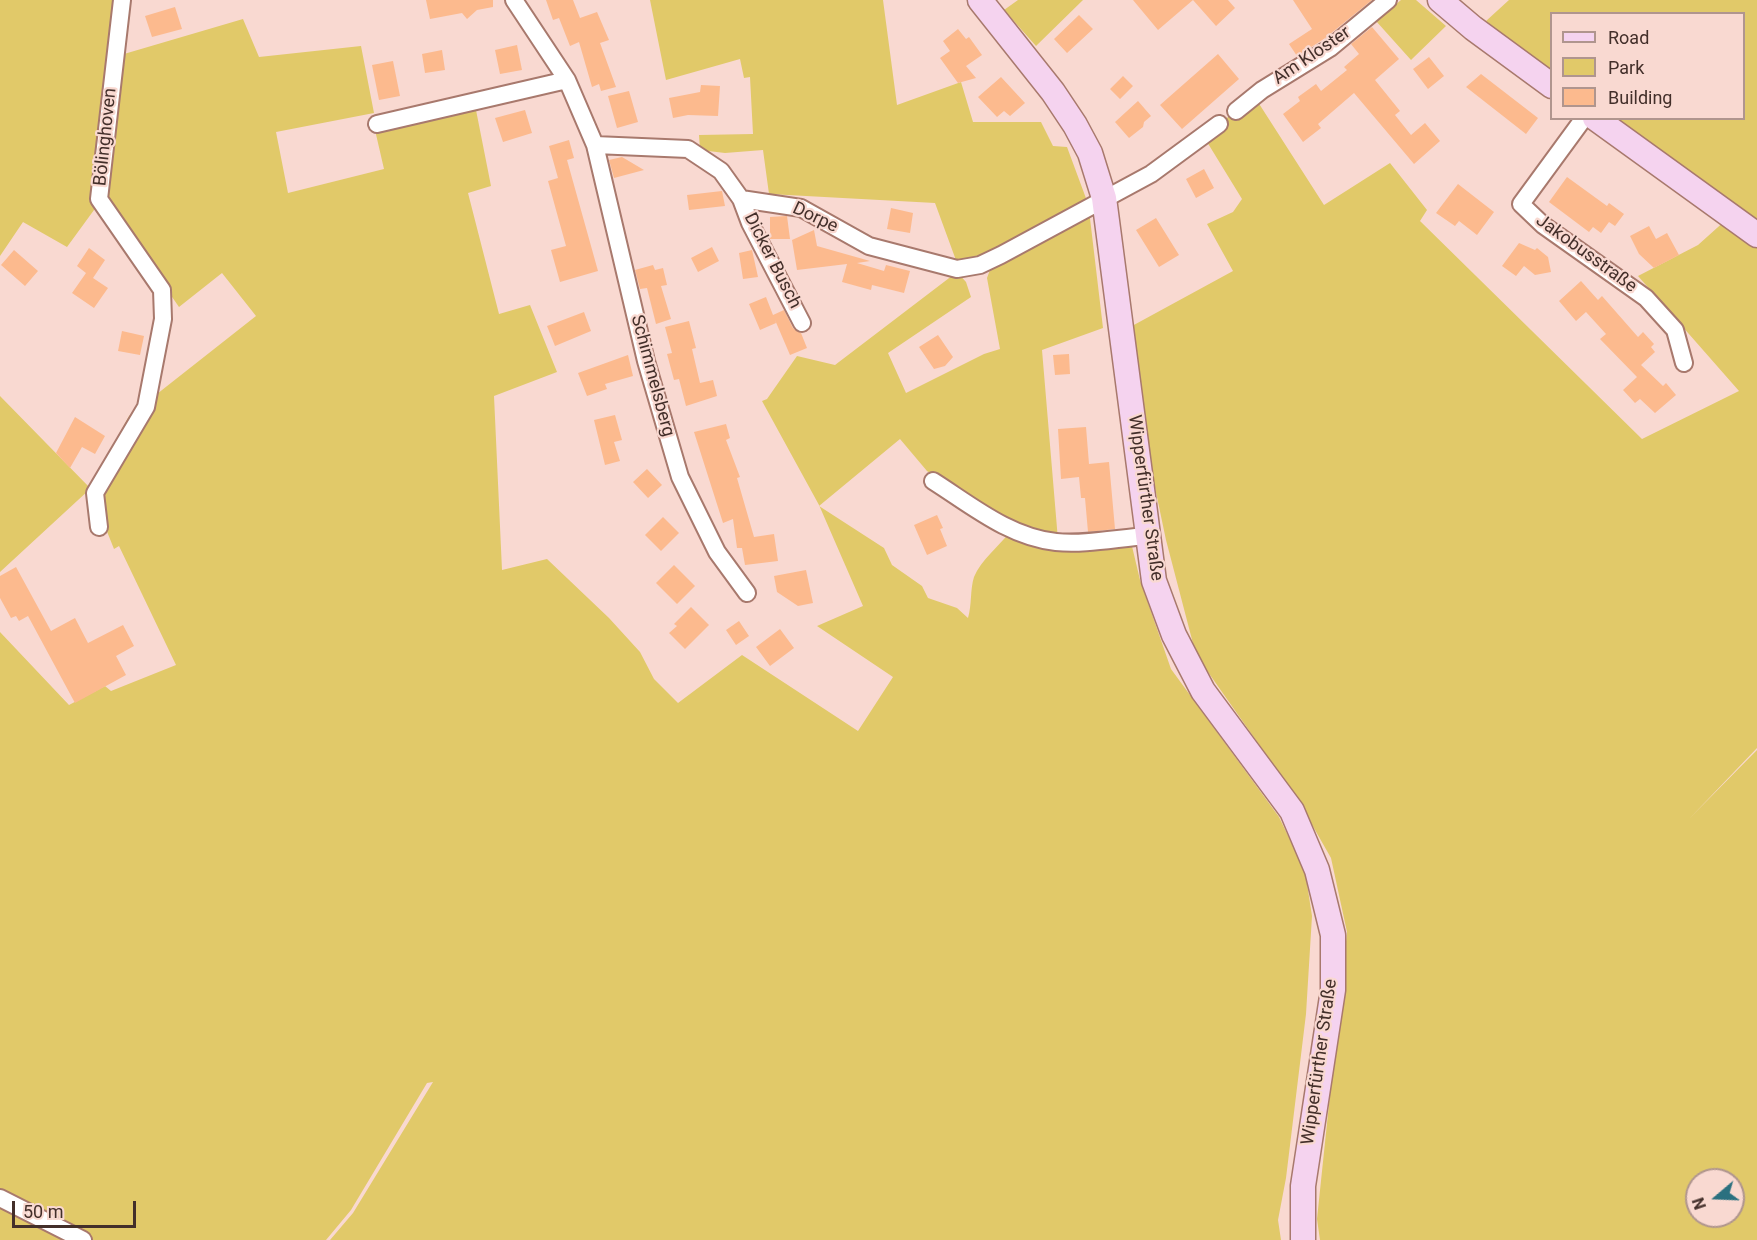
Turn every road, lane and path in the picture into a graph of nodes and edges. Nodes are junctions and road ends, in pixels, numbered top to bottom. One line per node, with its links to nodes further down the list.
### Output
1 (122, 0): 20 (street, Bölinghoven)
2 (514, 0): 6 (street)
3 (980, 0): 14 (main road, Wipperfürther Straße)
4 (1388, 0): 8 (street, Am Kloster)
5 (1440, 0): 7 (main road)
6 (567, 80): 11 (street); 13 (street)
7 (1550, 86)
8 (1236, 111)
9 (1583, 120): 18 (street, Jakobusstraße)
10 (1598, 120): 16 (main road)
11 (376, 124)
12 (1218, 124): 14 (street)
13 (595, 145): 15 (street); 22 (street, Schimmelsberg)
14 (1104, 198): 15 (street, Dorpe); 21 (main road, Wipperfürther Straße)
15 (741, 199): 17 (street, Dicker Busch)
16 (1757, 235)
17 (802, 323)
18 (1683, 363)
19 (933, 481): 21 (street)
20 (99, 527)
21 (1148, 536): 25 (main road, Wipperfürther Straße)
22 (747, 593)
23 (0, 1198): 24 (street)
24 (83, 1240)
25 (1304, 1240)

